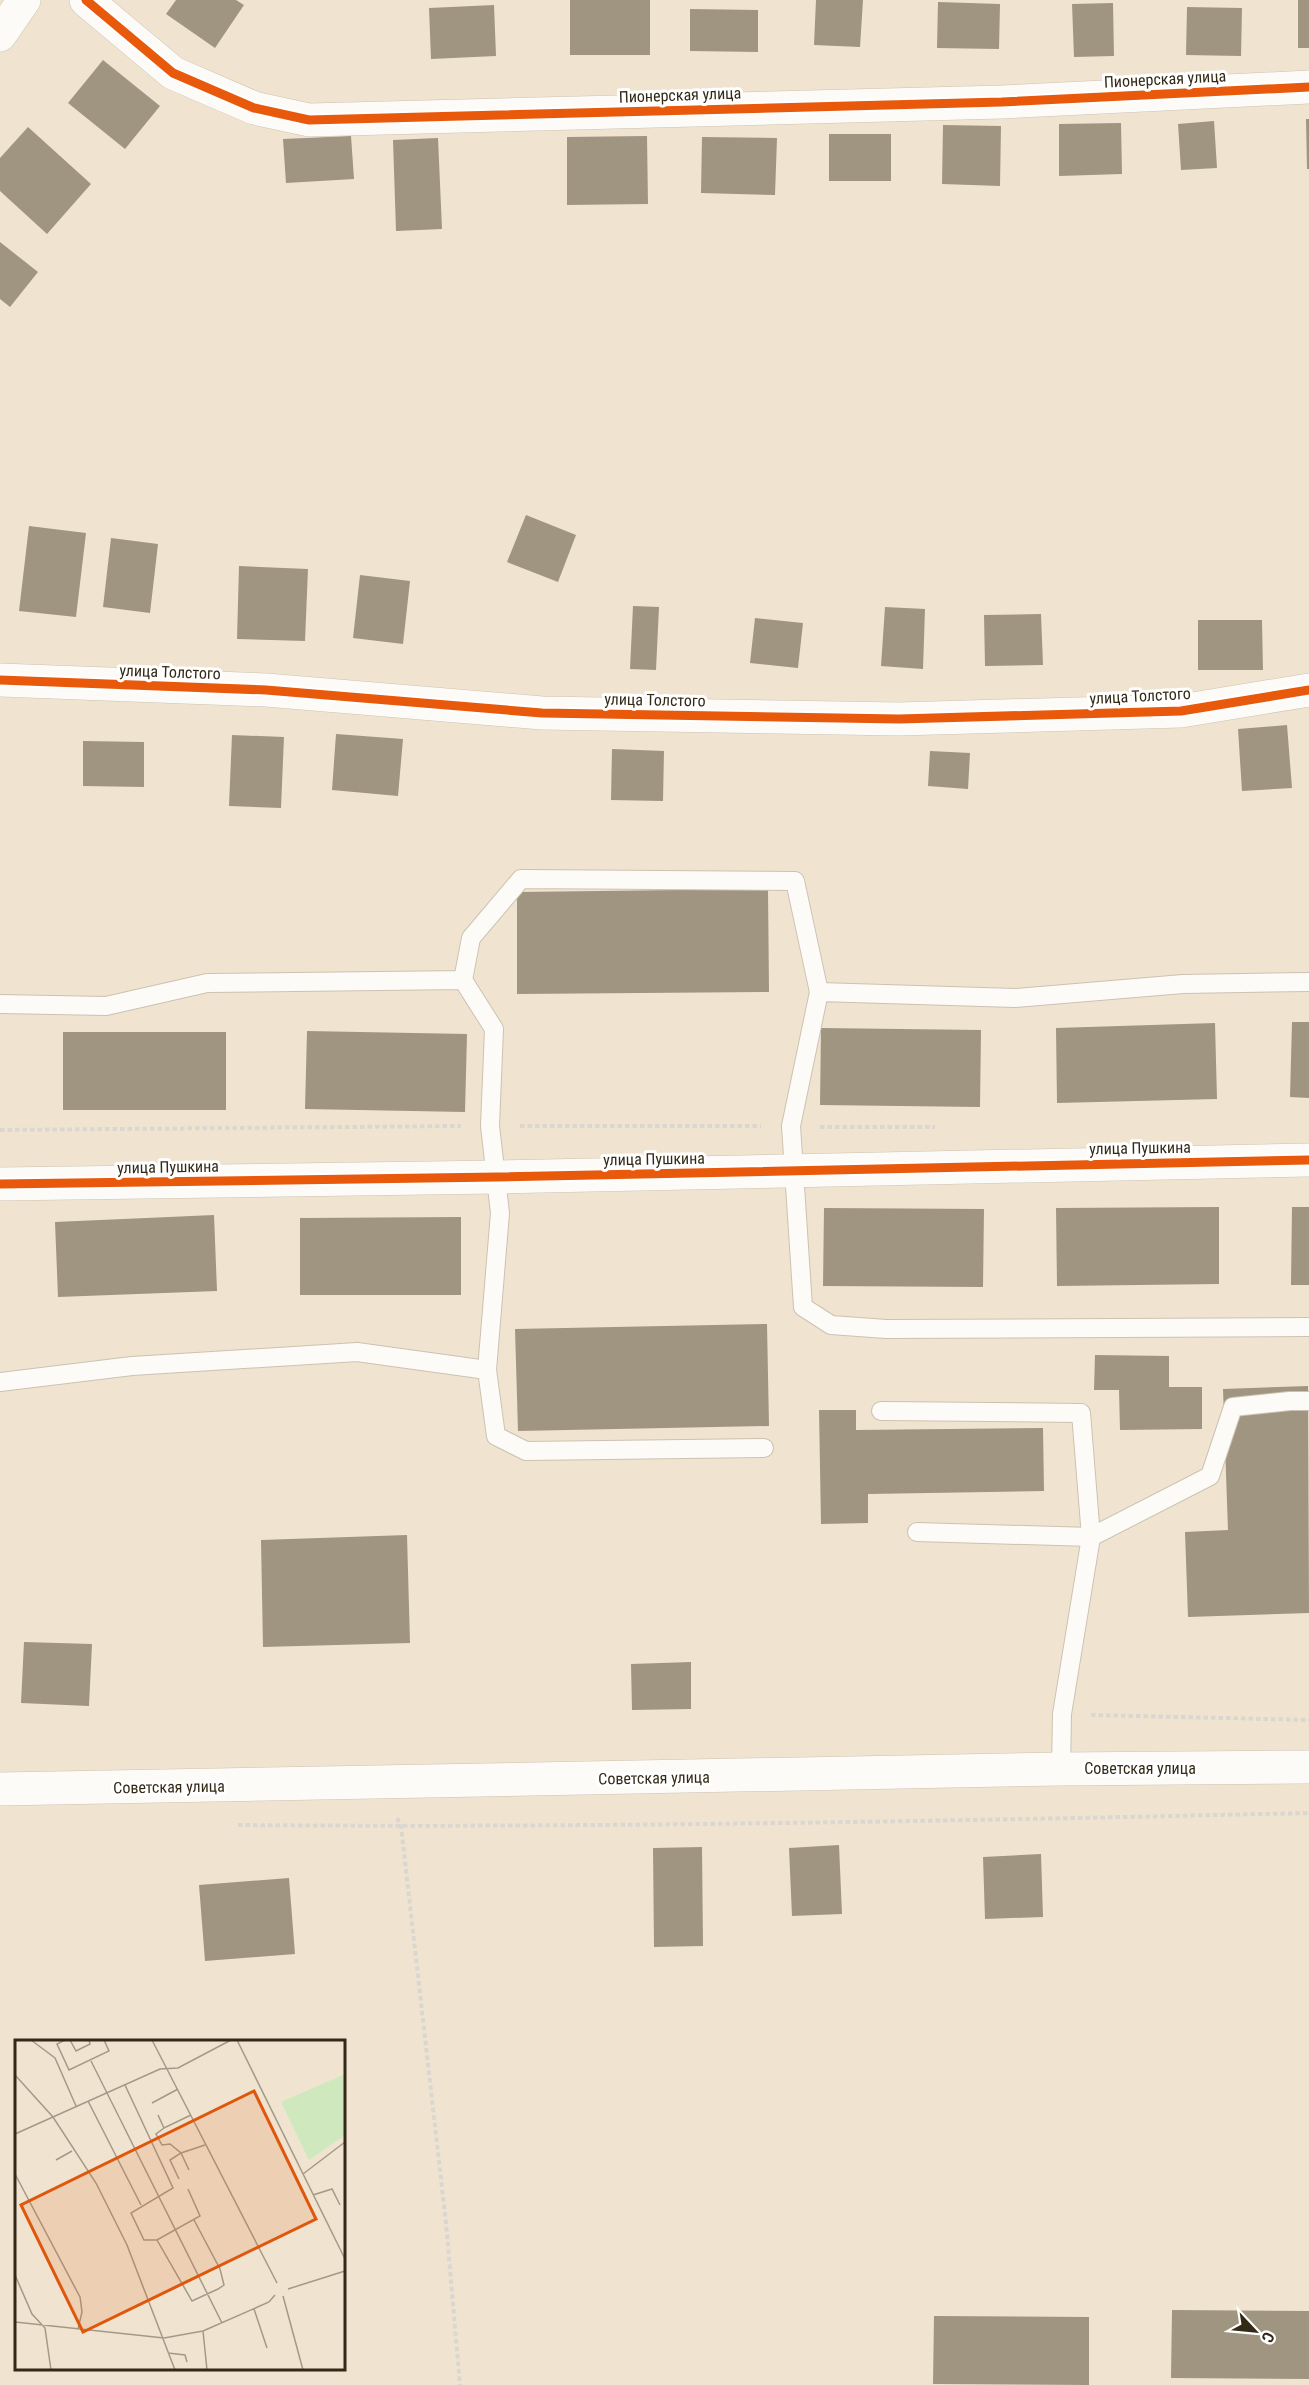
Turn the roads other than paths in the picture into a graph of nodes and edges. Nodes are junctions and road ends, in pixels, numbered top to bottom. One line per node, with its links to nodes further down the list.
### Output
1 (24, 0): 3 (street)
2 (86, 0): 4 (street, Пионерская улица)
3 (0, 35)
4 (1309, 87)
5 (0, 680): 6 (street, улица Толстого)
6 (1309, 690)
7 (463, 980): 9 (lane); 10 (lane); 13 (lane)
8 (1309, 982): 9 (lane)
9 (819, 992): 12 (lane)
10 (0, 1004)
11 (1309, 1160): 12 (street, улица Пушкина)
12 (794, 1171): 13 (street, улица Пушкина); 15 (lane)
13 (497, 1178): 14 (street, улица Пушкина); 16 (lane)
14 (0, 1184)
15 (1309, 1328)
16 (487, 1370): 17 (lane); 20 (lane)
17 (0, 1382)
18 (1309, 1401): 22 (lane)
19 (881, 1411): 22 (lane)
20 (764, 1448)
21 (917, 1532): 22 (lane)
22 (1091, 1537): 24 (lane)
23 (1309, 1767): 24 (street, Советская улица)
24 (1061, 1769): 25 (street, Советская улица)
25 (0, 1790)

